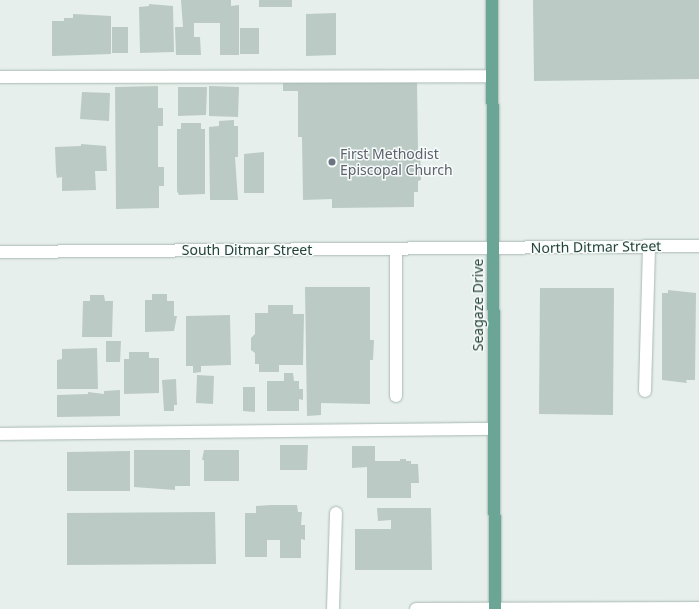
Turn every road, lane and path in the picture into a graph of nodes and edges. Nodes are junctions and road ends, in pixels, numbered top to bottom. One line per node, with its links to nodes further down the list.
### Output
1 (492, 0): 2 (main road, Seagaze Drive)
2 (492, 76): 3 (street); 7 (main road, Seagaze Drive)
3 (0, 77)
4 (699, 246): 5 (street, North Ditmar Street)
5 (648, 247): 7 (street, North Ditmar Street); 9 (street)
6 (396, 249): 7 (street, South Ditmar Street); 8 (street, South Ditmar Street); 10 (street)
7 (493, 249): 11 (main road, Seagaze Drive)
8 (0, 252)
9 (645, 391)
10 (396, 396)
11 (494, 429): 12 (street); 14 (main road, Seagaze Drive)
12 (0, 434)
13 (336, 513): 16 (street)
14 (495, 608): 15 (street); 17 (street)
15 (699, 608)
16 (333, 609)
17 (416, 609)

